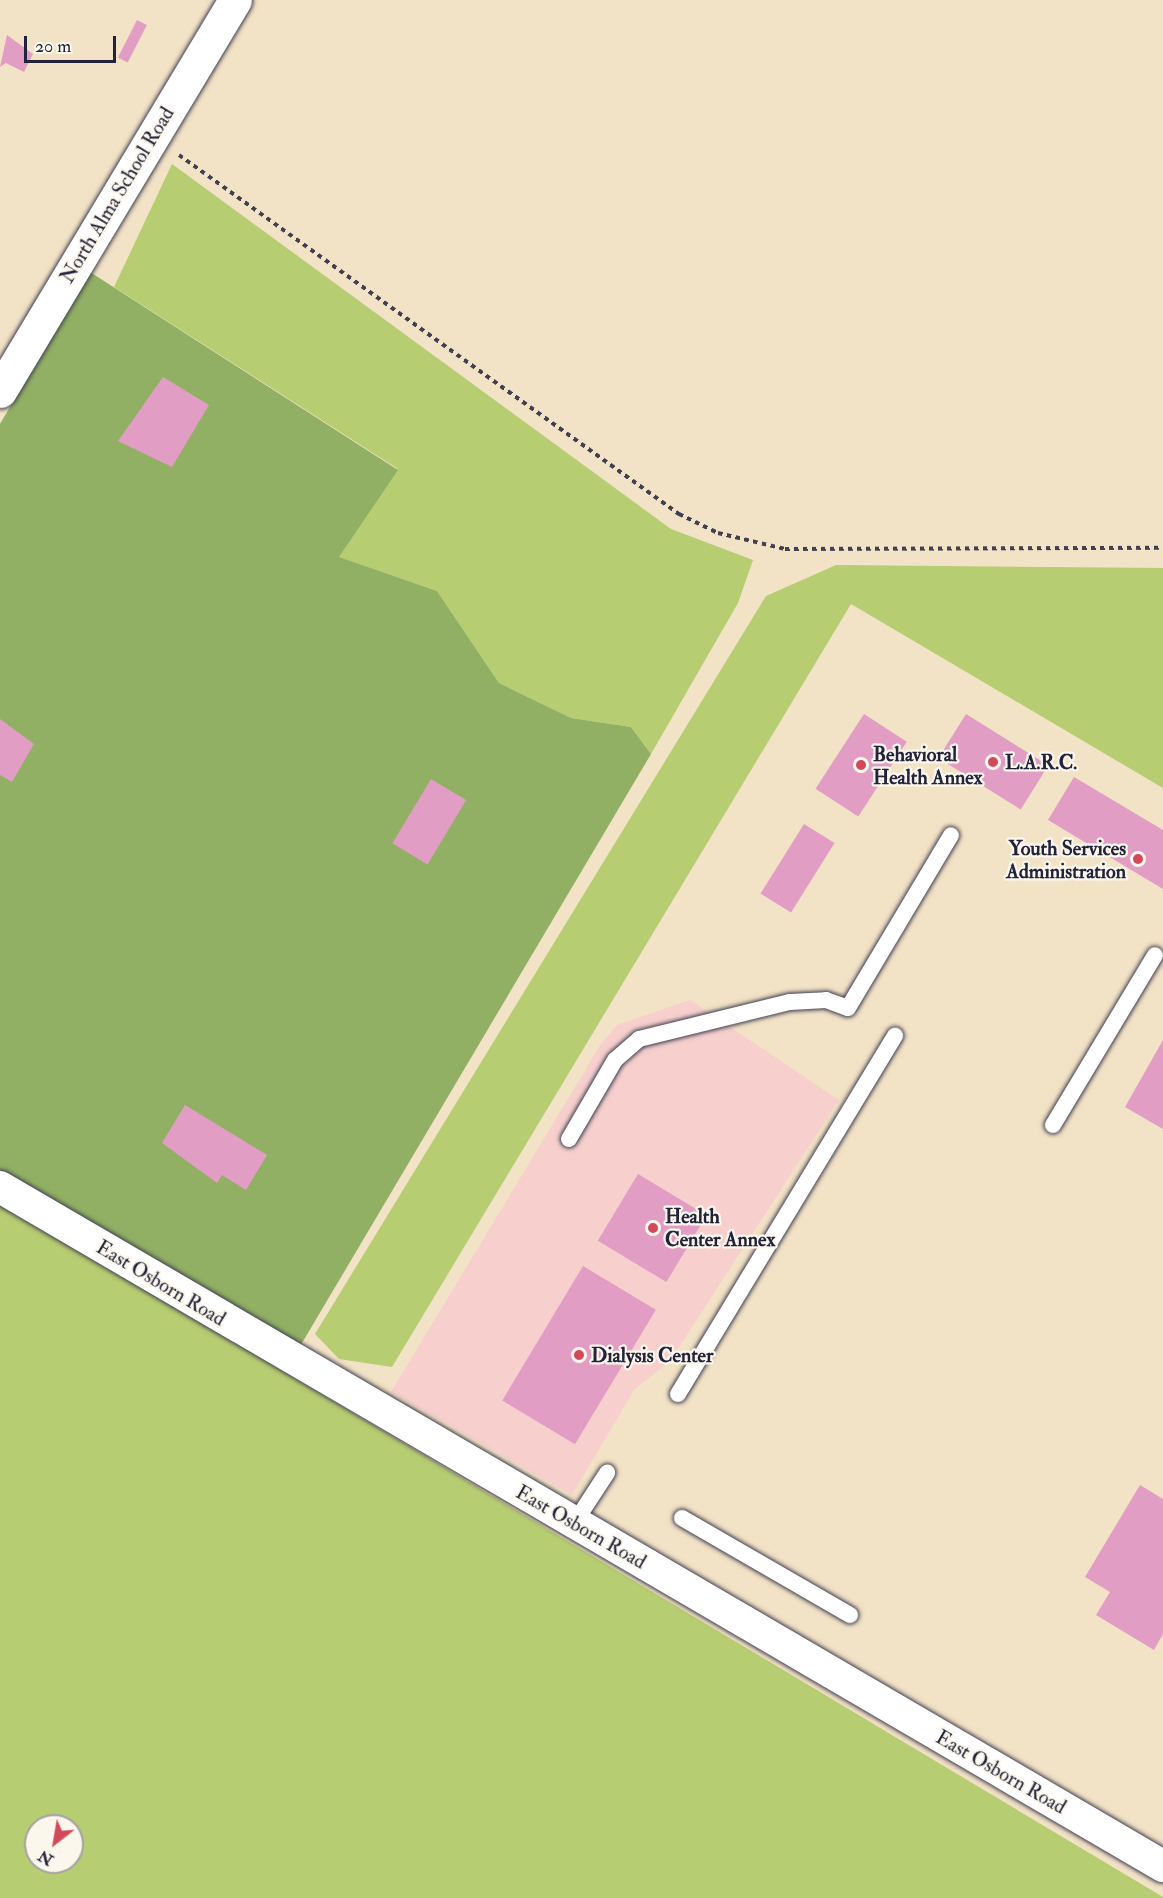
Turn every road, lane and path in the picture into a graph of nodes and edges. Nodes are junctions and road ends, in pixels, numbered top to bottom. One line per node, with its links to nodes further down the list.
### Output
1 (235, 0): 2 (street, North Alma School Road)
2 (153, 137): 3 (street, North Alma School Road); 4 (path)
3 (0, 391)
4 (1163, 548)
5 (951, 835): 9 (lane)
6 (1155, 956): 8 (lane)
7 (895, 1035): 11 (lane)
8 (1053, 1125)
9 (569, 1139)
10 (0, 1187): 14 (street, East Osborn Road)
11 (678, 1394)
12 (607, 1473): 14 (lane)
13 (682, 1518): 15 (lane)
14 (575, 1522): 16 (street, East Osborn Road)
15 (850, 1615)
16 (1163, 1866)

